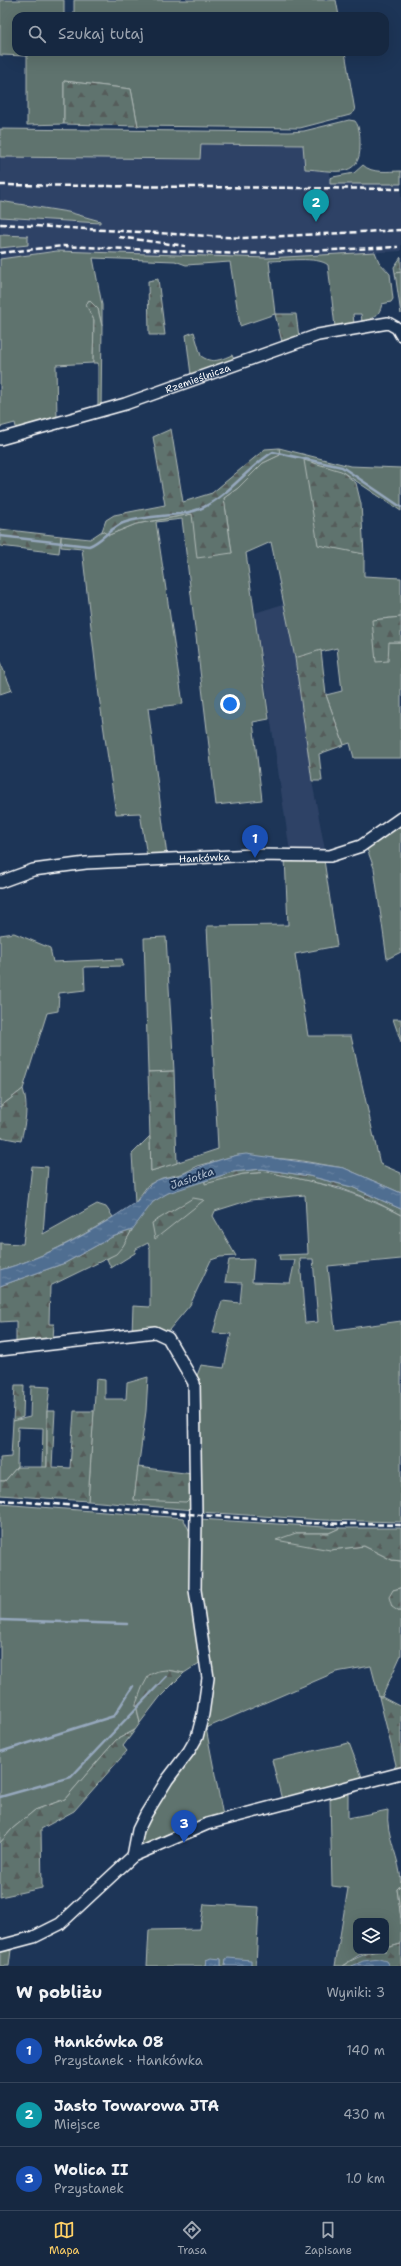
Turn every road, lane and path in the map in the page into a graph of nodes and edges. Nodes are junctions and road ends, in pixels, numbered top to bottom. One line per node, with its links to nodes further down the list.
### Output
1 (398, 327): 2 (street, Rzemieślnicza)
2 (0, 438)
3 (401, 818): 4 (street, Hankówka)
4 (0, 882)
5 (0, 1350): 7 (street)
6 (401, 1773): 7 (street)
7 (133, 1856): 8 (street)
8 (0, 1946)

